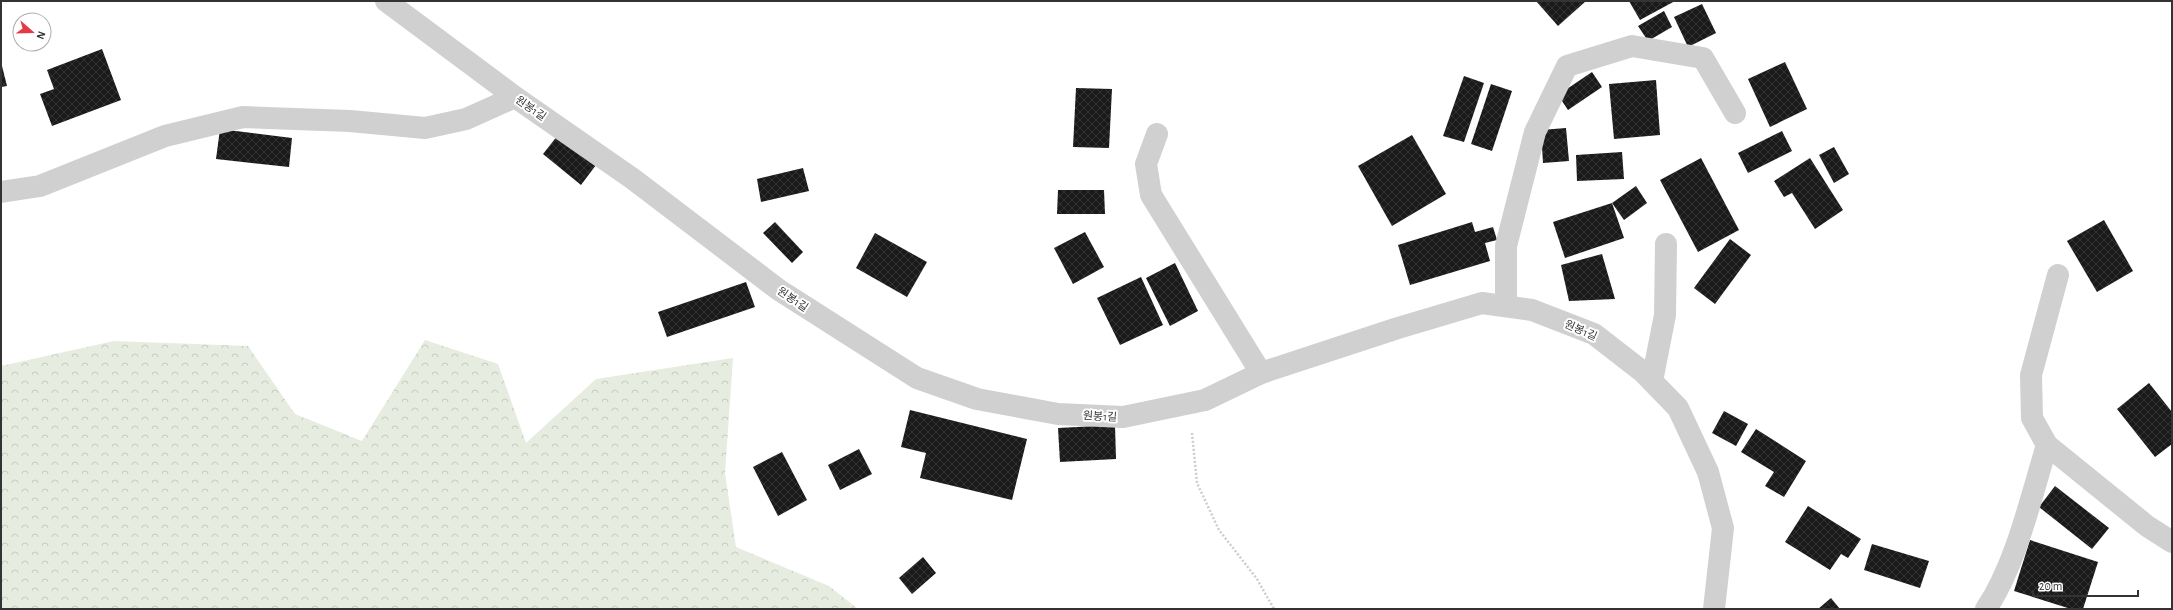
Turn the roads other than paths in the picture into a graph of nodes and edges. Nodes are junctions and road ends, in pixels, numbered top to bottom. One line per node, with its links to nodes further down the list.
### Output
1 (386, 1): 2 (street, 원봉1길)
2 (515, 97): 5 (street); 9 (street, 원봉1길)
3 (1735, 113): 8 (street)
4 (1158, 134): 9 (street)
5 (1, 192)
6 (1666, 244): 10 (street)
7 (2058, 275): 11 (street)
8 (1506, 306): 9 (street, 원봉1길); 10 (street, 원봉1길)
9 (1261, 373)
10 (1652, 381): 13 (street, 원봉1길)
11 (2047, 445): 12 (street); 14 (street)
12 (2172, 542)
13 (1714, 609)
14 (1986, 609)

